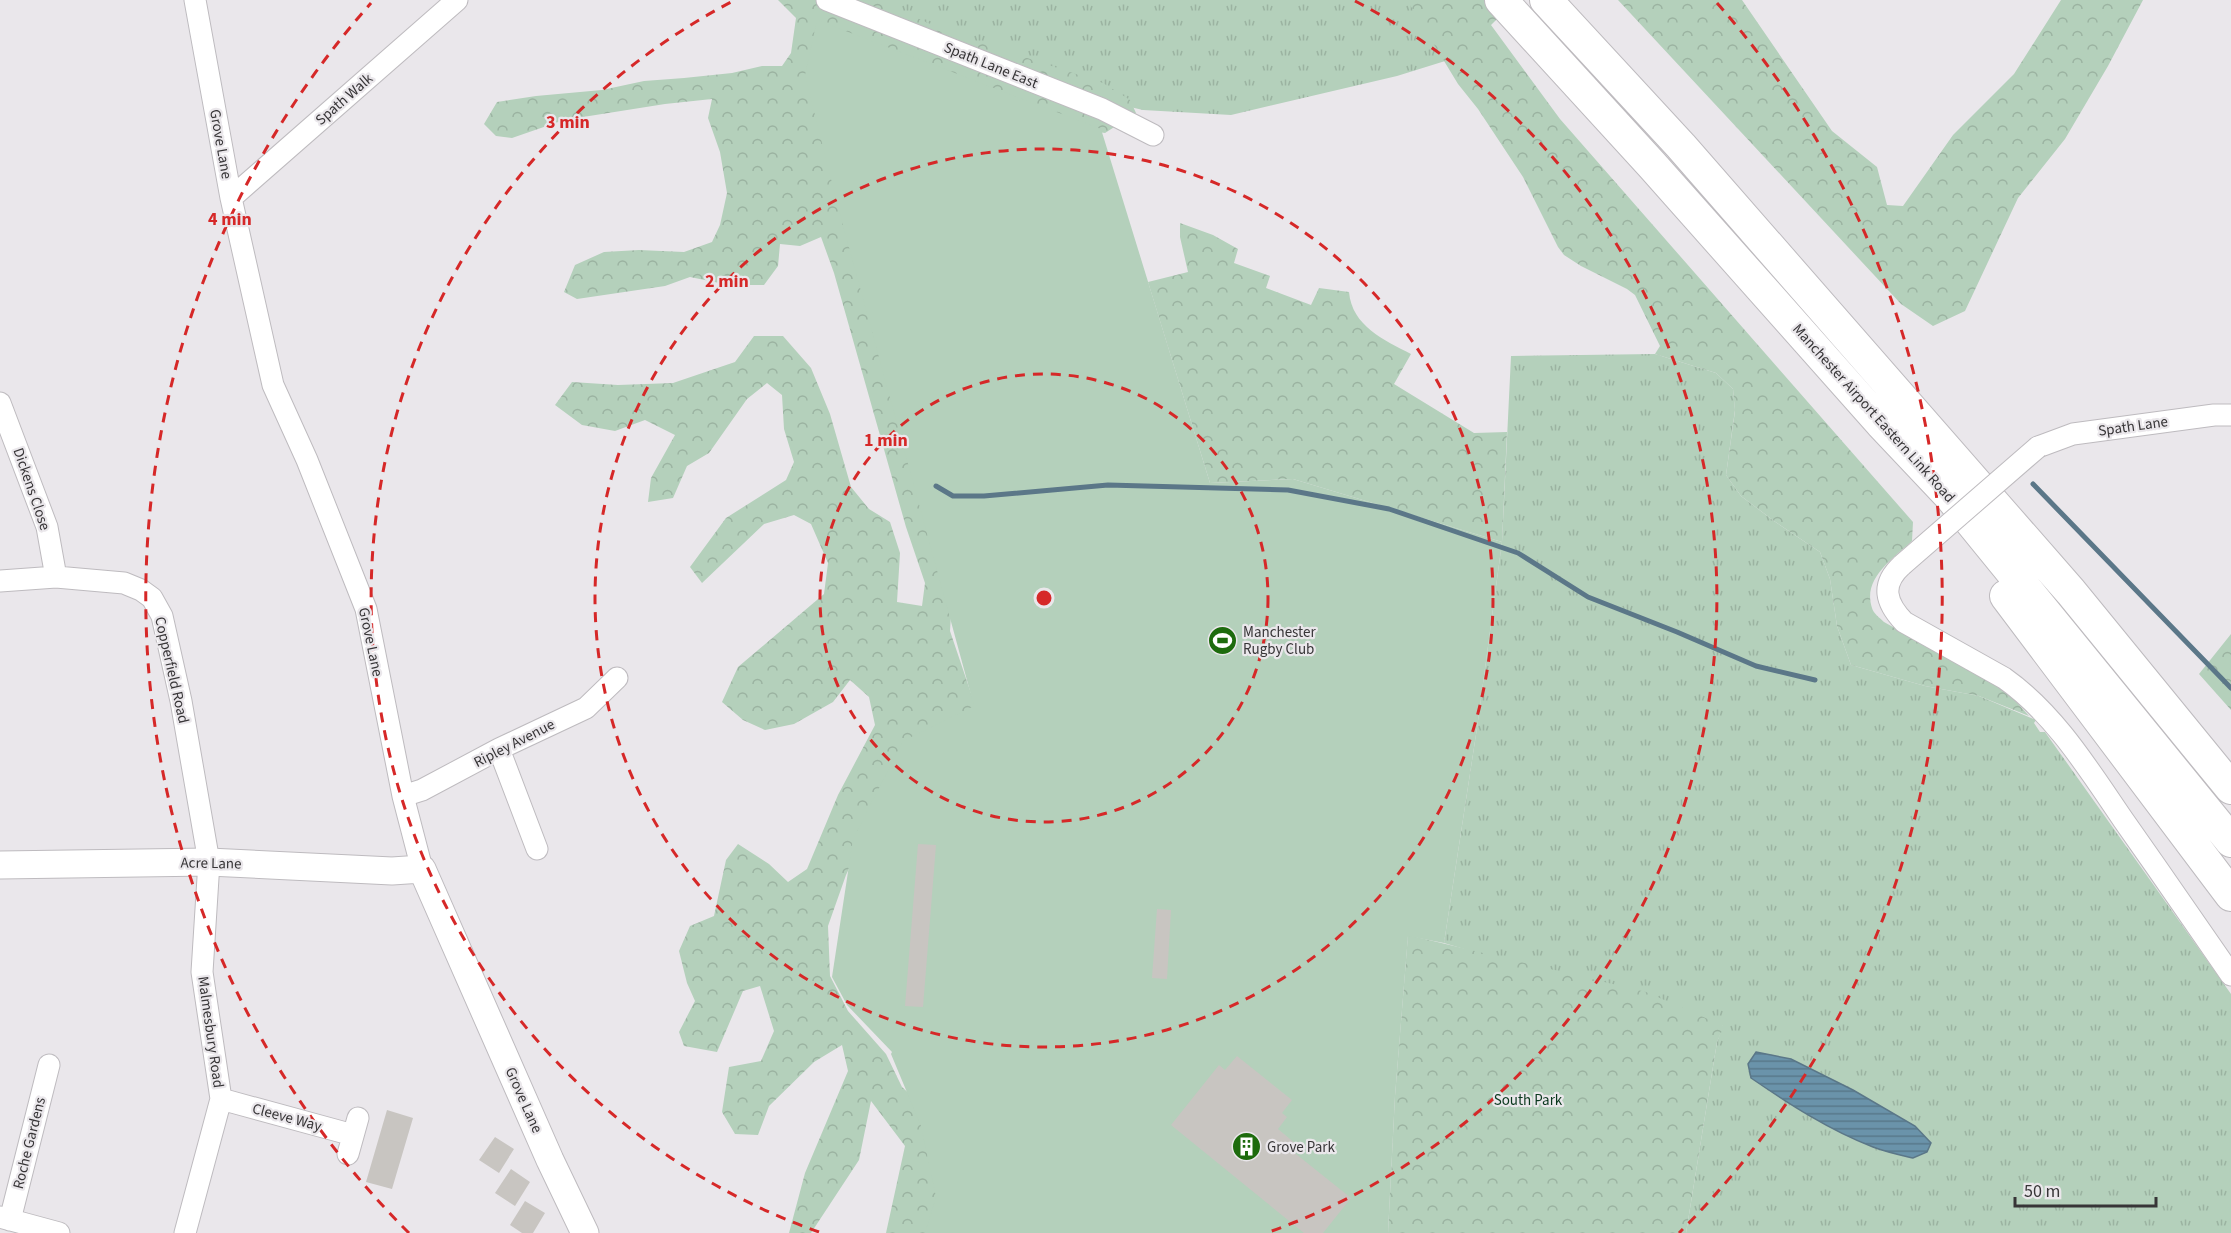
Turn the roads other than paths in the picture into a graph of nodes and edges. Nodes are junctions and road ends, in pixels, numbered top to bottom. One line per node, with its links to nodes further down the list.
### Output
1 (195, 0): 7 (street, Grove Lane)
2 (457, 0): 7 (street, Spath Walk)
3 (827, 0): 6 (street, Spath Lane East)
4 (1501, 0): 10 (highway, Manchester Airport Eastern Link Road)
5 (1546, 0): 13 (highway, Manchester Airport Eastern Link Road)
6 (1153, 135)
7 (231, 198): 18 (street, Grove Lane)
8 (0, 403): 11 (street, Dickens Close)
9 (2231, 415): 25 (street, Spath Lane, bridge)
10 (1881, 423): 19 (highway, Manchester Airport Eastern Link Road); 24 (highway)
11 (56, 577): 12 (street, Copperfield Road); 21 (street, Copperfield Road)
12 (0, 581)
13 (2071, 592): 16 (highway); 17 (highway, Manchester Airport Eastern Link Road)
14 (617, 678): 15 (street, Ripley Avenue)
15 (499, 749): 18 (street, Ripley Avenue); 20 (street)
16 (2231, 762)
17 (2231, 788)
18 (403, 796): 23 (street, Grove Lane)
19 (2231, 841)
20 (537, 849)
21 (208, 862): 22 (main road, Acre Lane); 23 (main road, Acre Lane); 27 (street, Malmesbury Road)
22 (0, 865)
23 (422, 869): 32 (main road, Grove Lane)
24 (2231, 895)
25 (2231, 975)
26 (49, 1065): 29 (street, Roche Gardens)
27 (222, 1099): 28 (street, Cleeve Way); 31 (street, Malmesbury Road)
28 (353, 1136)
29 (5, 1219): 30 (street)
30 (59, 1233)
31 (184, 1233)
32 (585, 1233)

